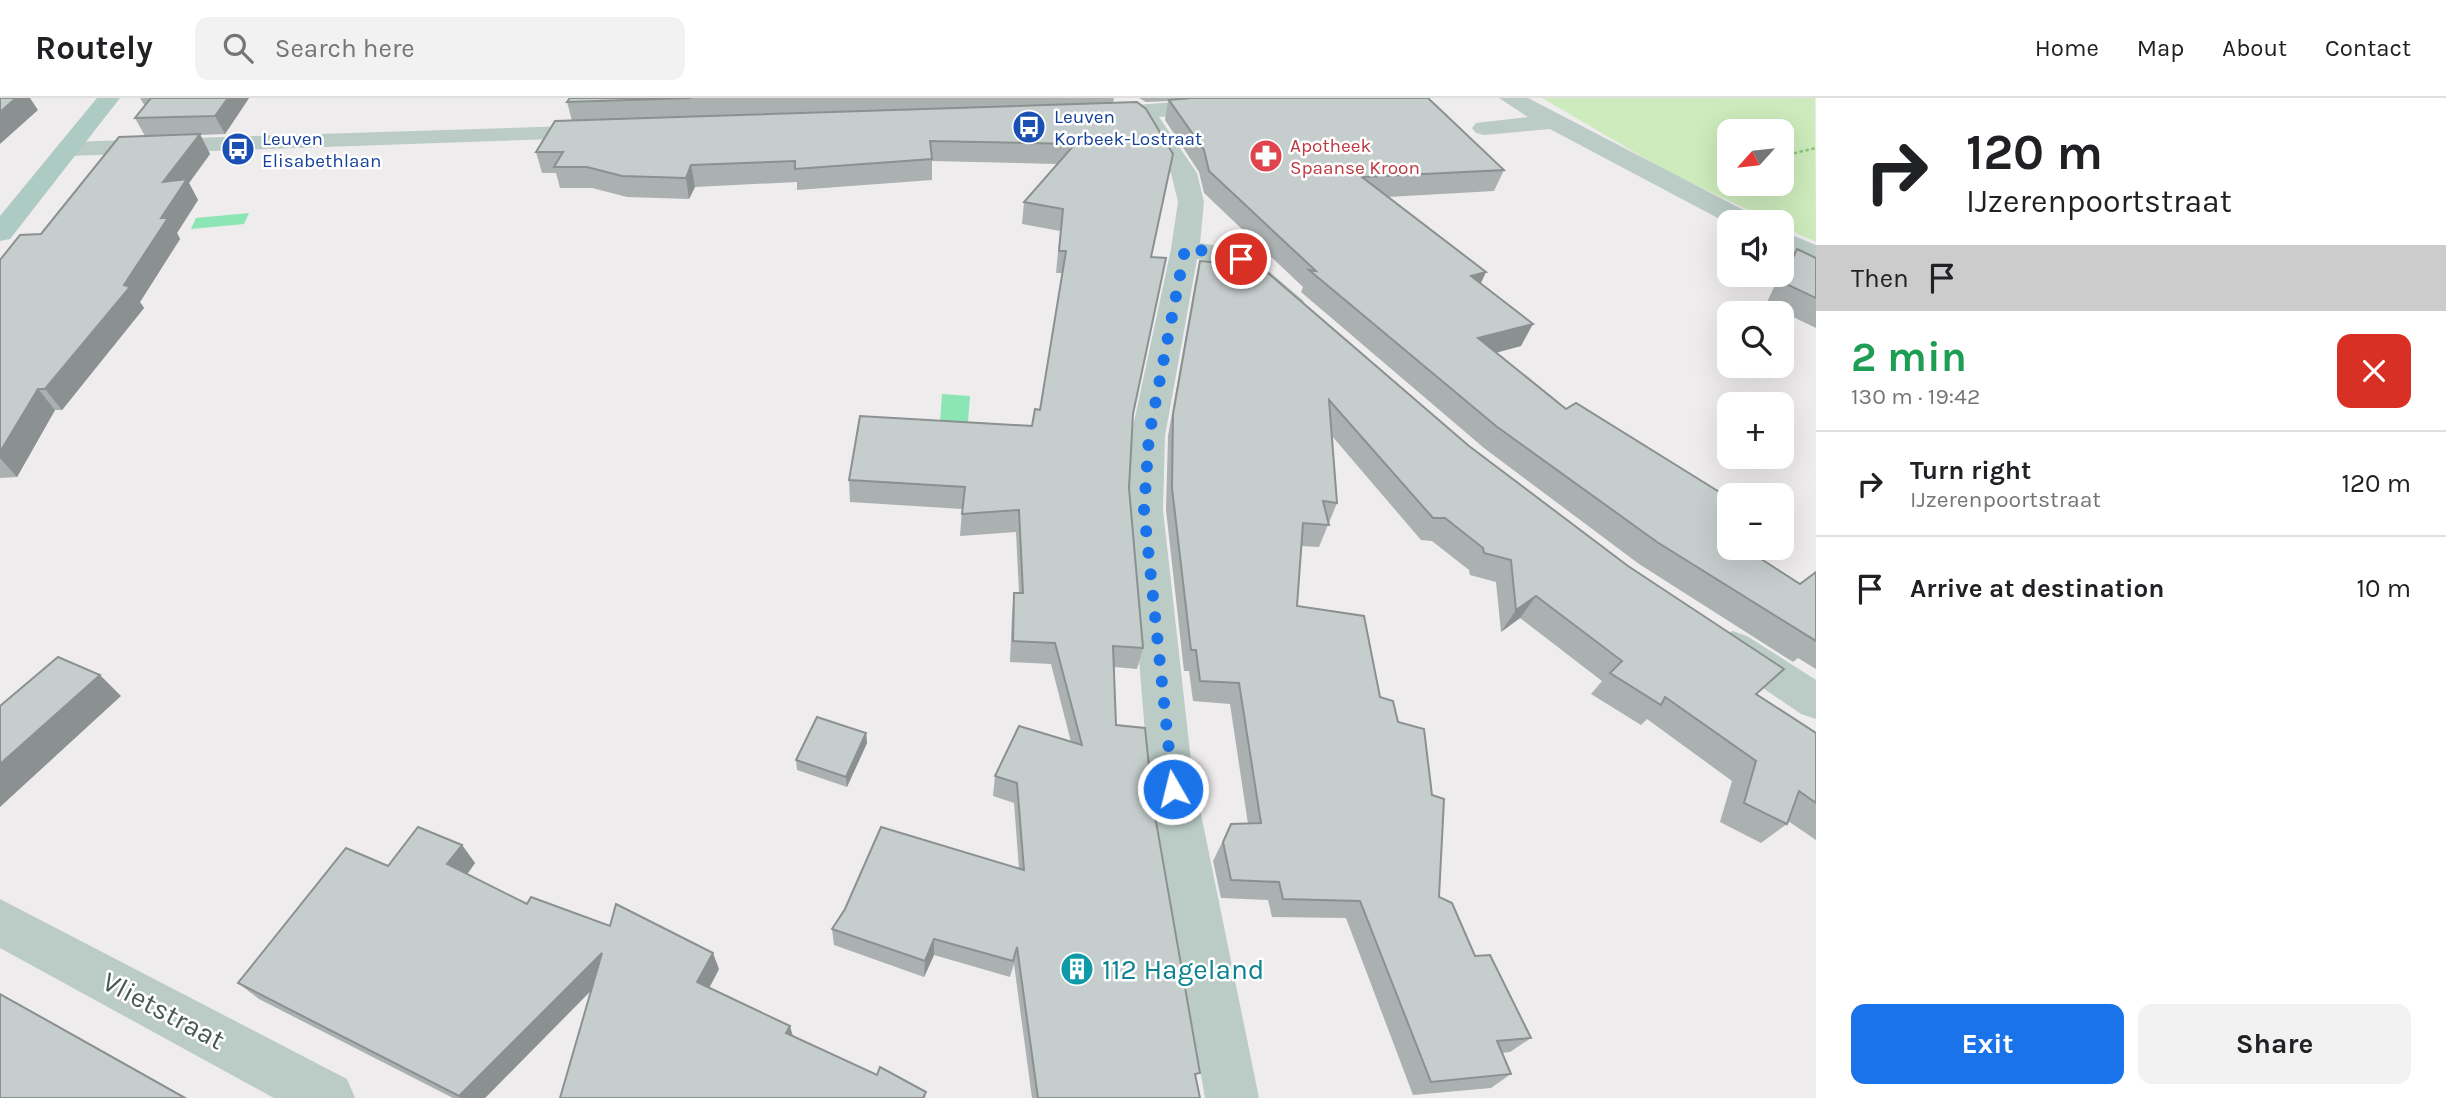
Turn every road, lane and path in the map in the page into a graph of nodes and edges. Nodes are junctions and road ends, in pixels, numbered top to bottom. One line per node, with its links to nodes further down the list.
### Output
1 (109, 98): 10 (main road)
2 (1323, 98): 4 (street)
3 (1510, 98): 6 (street)
4 (1130, 106): 5 (street); 15 (street)
5 (1077, 116)
6 (1555, 121): 7 (street); 12 (street)
7 (1484, 128)
8 (625, 131): 10 (street)
9 (1816, 148): 11 (path)
10 (68, 149): 13 (main road)
11 (1794, 153)
12 (1723, 210)
13 (0, 233)
14 (1794, 245): 16 (street)
15 (1185, 249): 17 (street); 22 (street)
16 (1816, 255)
17 (1316, 326)
18 (1704, 628): 19 (street)
19 (1816, 702)
20 (0, 922): 21 (street, Vlietstraat)
21 (328, 1098)
22 (1232, 1098)

